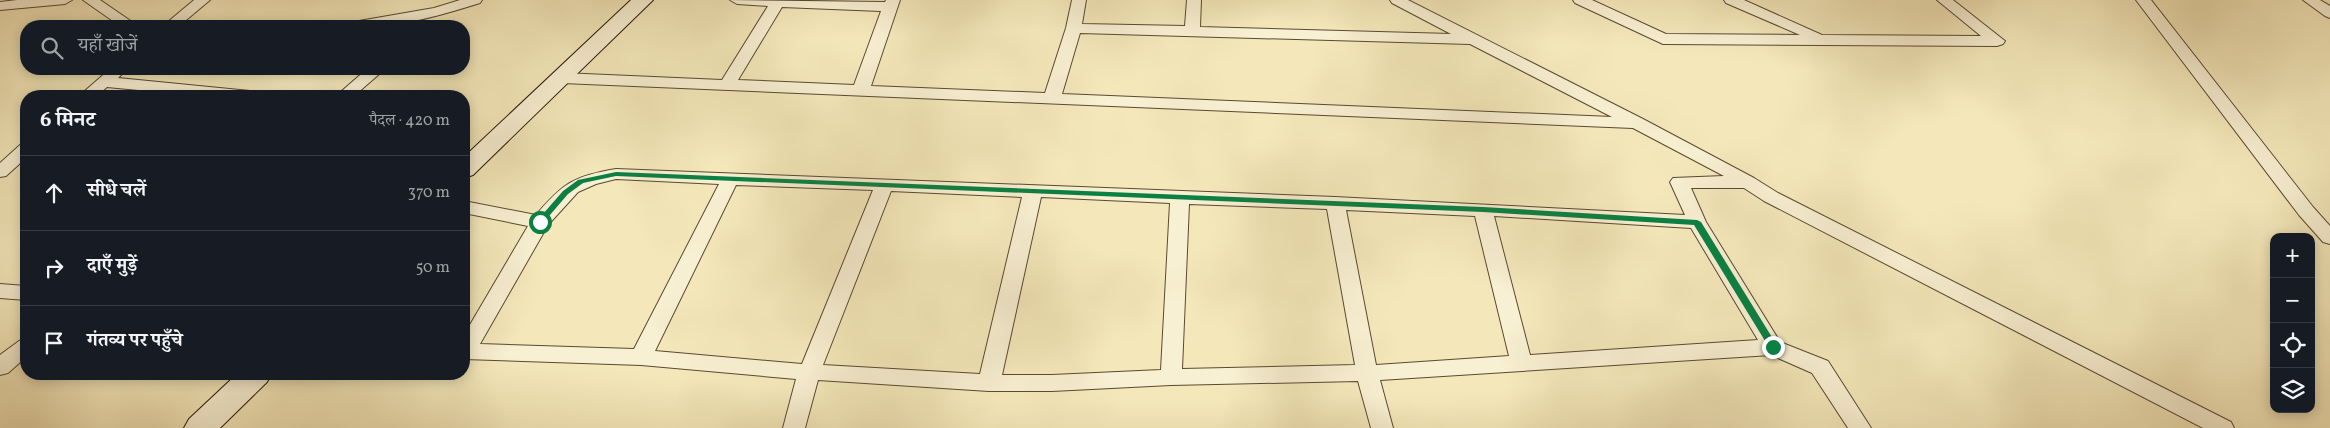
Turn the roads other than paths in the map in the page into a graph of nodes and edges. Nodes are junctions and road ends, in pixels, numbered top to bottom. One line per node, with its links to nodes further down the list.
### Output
1 (65, 0): 17 (street)
2 (90, 0): 20 (street)
3 (203, 0): 21 (street)
4 (475, 0): 18 (street)
5 (643, 0): 30 (street)
6 (737, 0): 15 (street)
7 (1079, 0): 24 (street)
8 (1194, 0): 25 (street)
9 (1398, 0): 26 (street)
10 (1580, 0): 27 (street)
11 (1731, 0): 27 (street)
12 (1944, 0): 27 (street)
13 (2143, 0): 52 (street)
14 (2310, 0): 19 (street)
15 (778, 1): 16 (street); 32 (street)
16 (892, 3): 36 (street)
17 (0, 6)
18 (449, 8): 22 (street); 23 (street)
19 (2330, 13)
20 (121, 20)
21 (178, 20)
22 (389, 20)
23 (435, 20)
24 (1074, 28): 25 (street); 37 (street)
25 (1192, 32): 26 (street)
26 (1474, 39): 38 (street)
27 (1824, 40)
28 (113, 75): 31 (street)
29 (370, 75): 35 (street)
30 (562, 78): 32 (street); 40 (street)
31 (104, 82): 33 (street); 34 (street)
32 (727, 84): 36 (street)
33 (94, 90)
34 (187, 90)
35 (351, 90)
36 (861, 90): 37 (street)
37 (1052, 98): 38 (street)
38 (1636, 123): 43 (street)
39 (20, 156): 41 (street)
40 (470, 164)
41 (12, 166)
42 (731, 177): 44 (street); 50 (street); 59 (street)
43 (1748, 182): 51 (street); 71 (street)
44 (885, 184): 45 (street); 62 (street)
45 (1034, 190): 46 (street); 66 (street)
46 (1180, 196): 47 (street); 64 (street)
47 (1335, 203): 49 (street); 63 (street)
48 (470, 209): 50 (street)
49 (1483, 210): 51 (street); 60 (street)
50 (540, 222): 55 (street)
51 (1697, 222): 56 (street)
52 (2330, 238)
53 (0, 290): 54 (street)
54 (20, 292)
55 (470, 341)
56 (1773, 347): 60 (street); 70 (street)
57 (20, 351): 61 (street)
58 (470, 351): 59 (street)
59 (641, 357): 62 (street)
60 (1521, 362): 63 (street)
61 (0, 367)
62 (809, 372): 66 (street); 68 (street)
63 (1367, 373): 64 (street); 69 (street)
64 (1171, 377): 66 (street)
65 (250, 380): 67 (street)
66 (989, 383)
67 (200, 428)
68 (794, 428)
69 (1382, 428)
70 (1860, 428)
71 (2223, 428)

